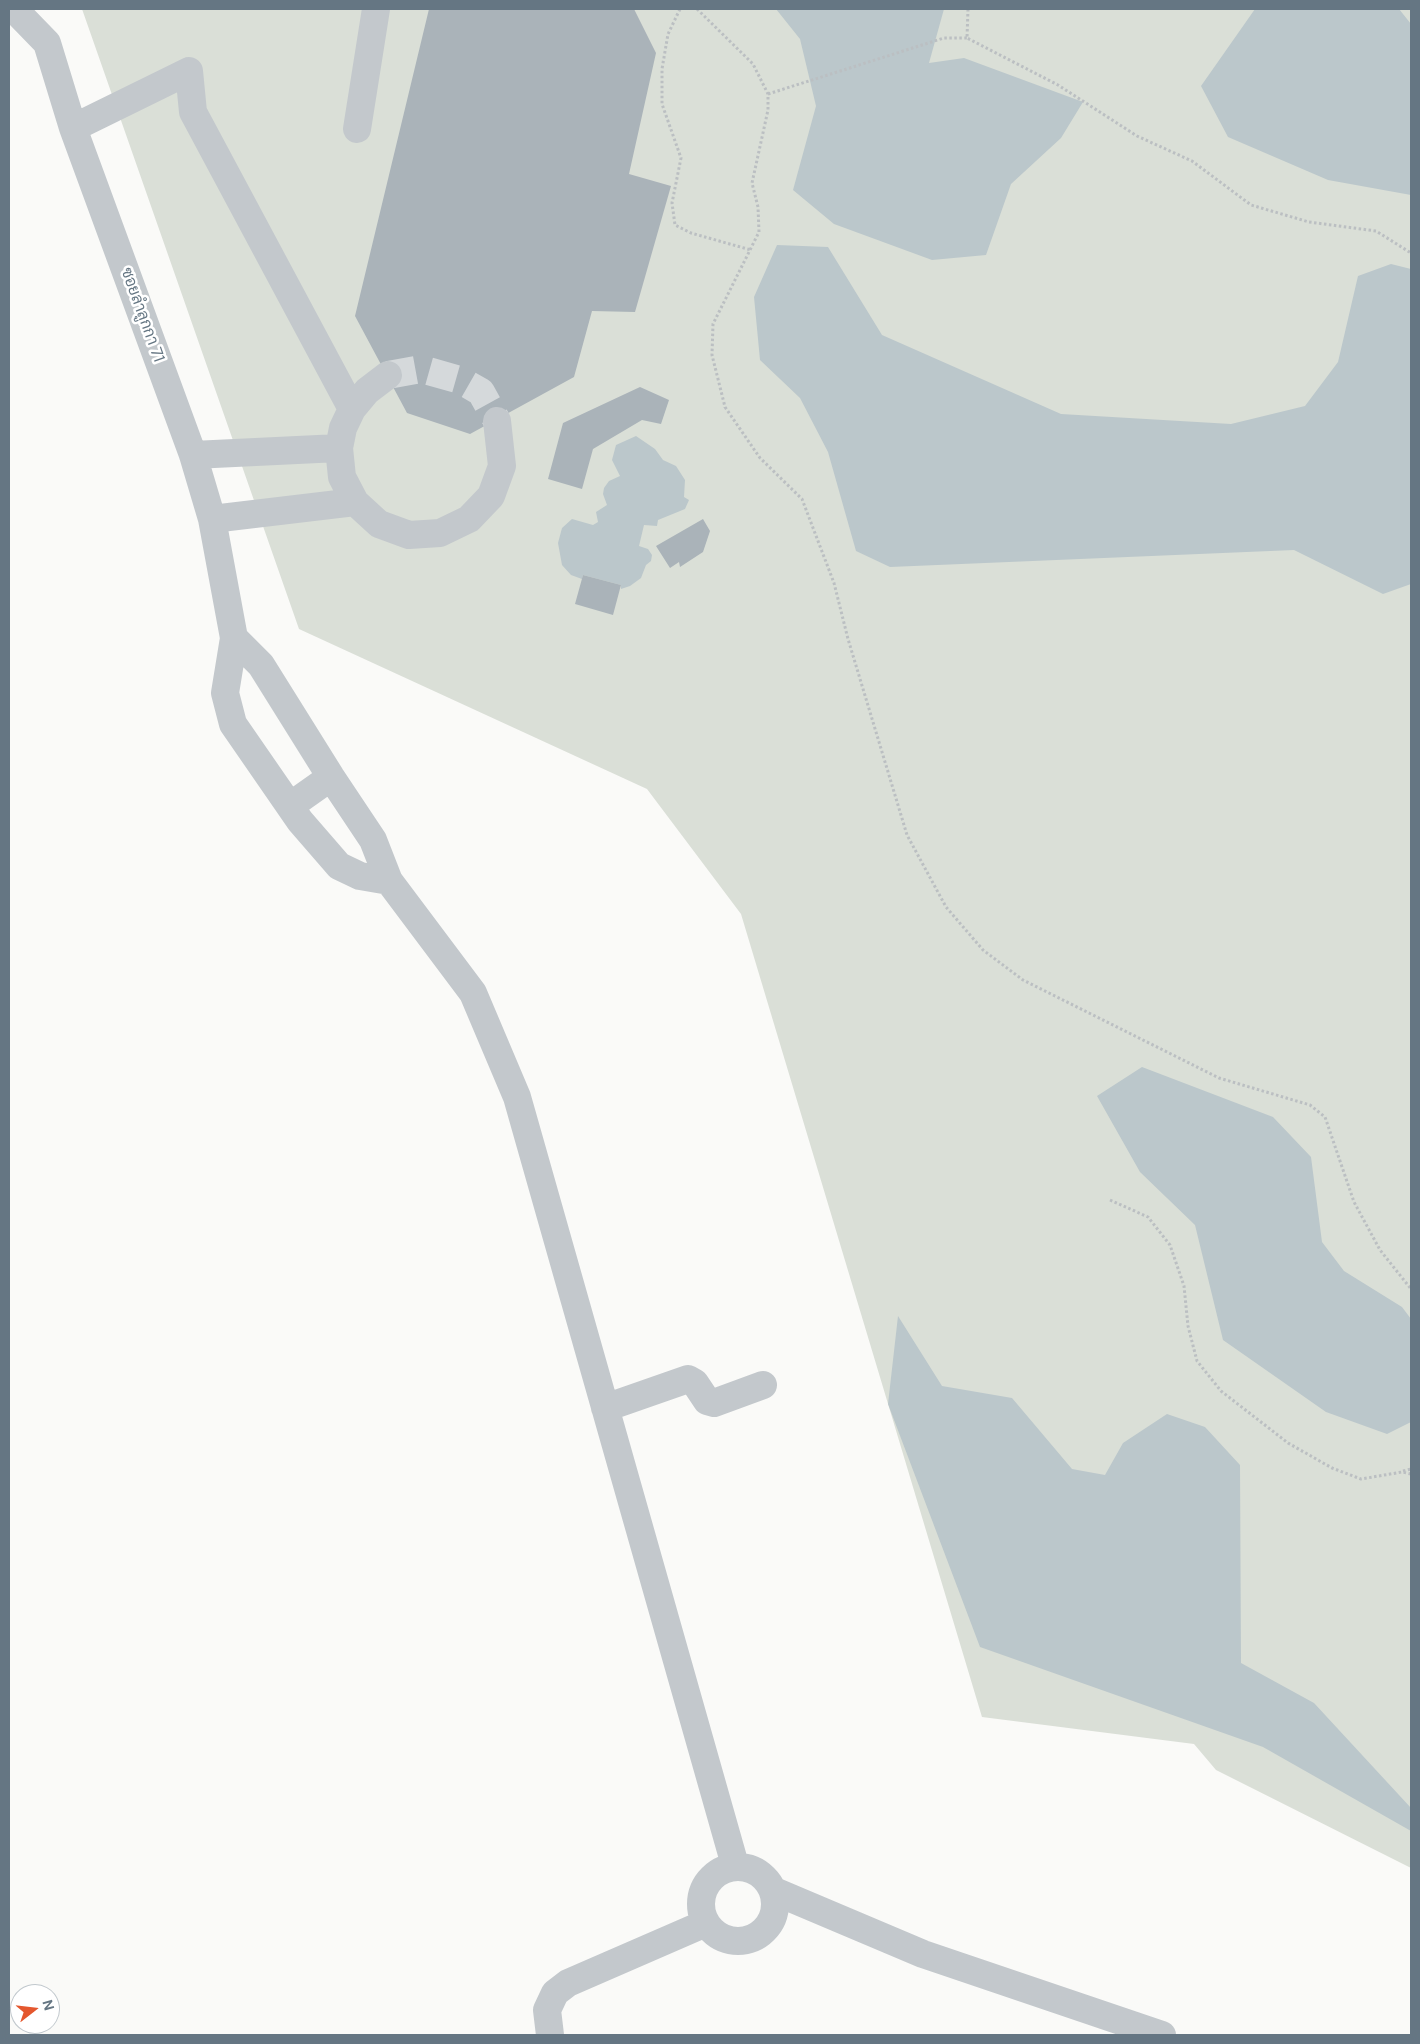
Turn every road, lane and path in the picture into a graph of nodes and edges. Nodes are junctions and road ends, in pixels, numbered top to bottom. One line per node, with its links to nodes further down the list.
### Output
1 (14, 9): 8 (street, ซอยลำลูกกา 71)
2 (376, 9): 9 (street)
3 (680, 9): 10 (path)
4 (698, 9): 7 (path)
5 (968, 9): 6 (path)
6 (967, 38): 7 (path); 11 (path)
7 (768, 94): 10 (path)
8 (73, 128): 13 (street); 16 (street, ซอยลำลูกกา 71)
9 (357, 129)
10 (751, 250): 24 (path)
11 (1411, 253)
12 (388, 375): 13 (street)
13 (352, 409): 15 (street)
14 (497, 421): 17 (street)
15 (340, 448): 16 (street); 17 (street)
16 (193, 455): 18 (street, ซอยลำลูกกา 71)
17 (355, 502): 18 (street)
18 (212, 519): 19 (street, ซอยลำลูกกา 71)
19 (234, 638): 20 (street); 21 (street)
20 (331, 777): 21 (street); 22 (street)
21 (290, 806): 22 (street)
22 (389, 881): 26 (street)
23 (1110, 1200): 28 (path)
24 (1411, 1288)
25 (763, 1385): 26 (street)
26 (605, 1408): 30 (street)
27 (1411, 1469): 28 (path)
28 (1402, 1472): 29 (path)
29 (1411, 1474)
30 (735, 1866): 31 (street); 32 (street)
31 (774, 1891): 32 (street); 34 (street)
32 (706, 1923): 33 (street)
33 (550, 2035)
34 (1162, 2035)

